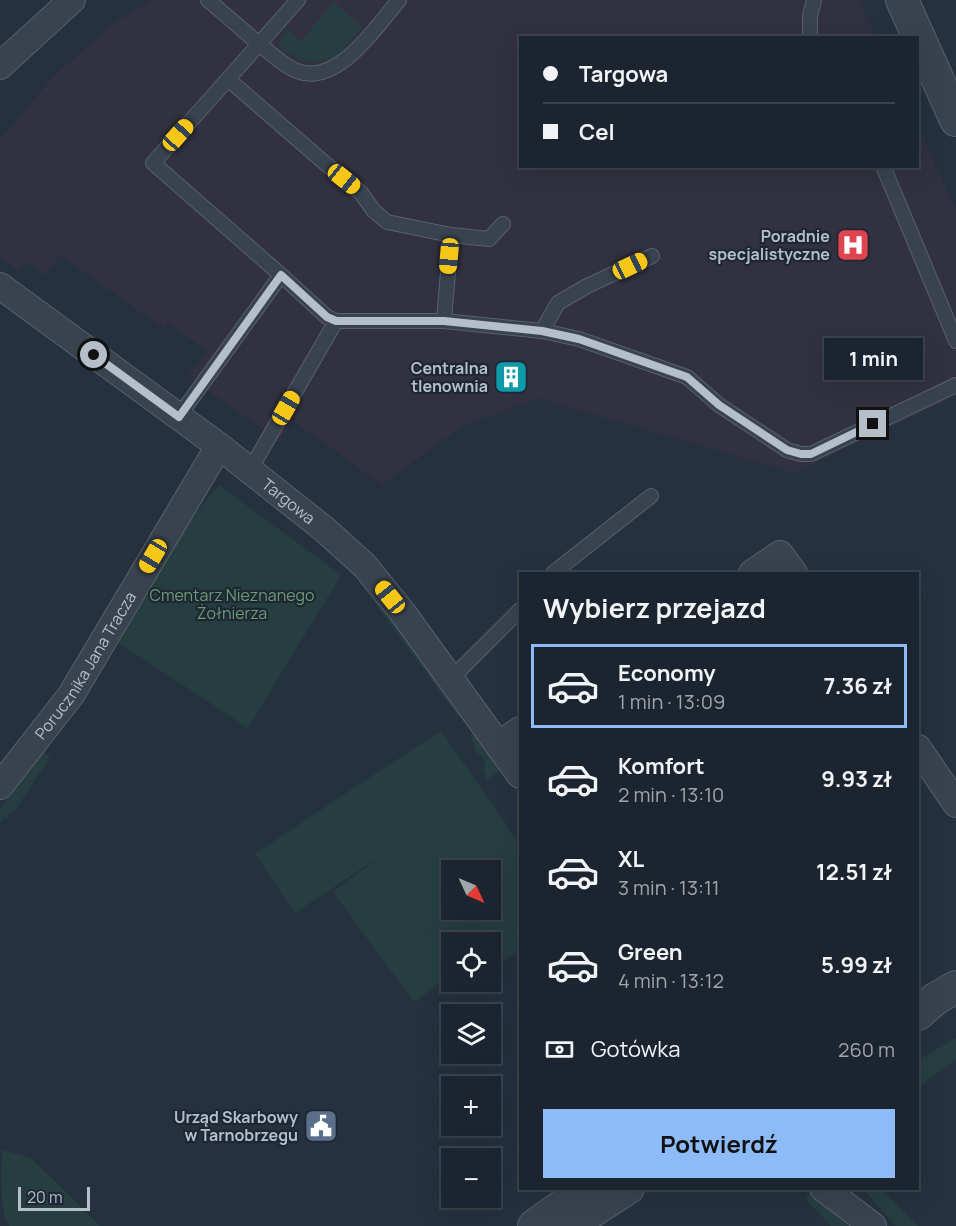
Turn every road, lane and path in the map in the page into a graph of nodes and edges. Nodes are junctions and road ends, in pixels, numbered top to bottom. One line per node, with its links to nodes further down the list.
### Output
1 (208, 0): 8 (lane)
2 (298, 0): 8 (lane)
3 (399, 0): 8 (lane)
4 (814, 0): 7 (lane)
5 (902, 0): 11 (street)
6 (68, 1): 9 (street)
7 (810, 36)
8 (259, 44): 10 (lane)
9 (0, 66)
10 (228, 79): 15 (lane); 17 (lane)
11 (948, 80): 12 (street)
12 (956, 120)
13 (884, 168): 22 (lane)
14 (503, 225): 15 (lane)
15 (451, 235): 20 (lane)
16 (652, 256): 21 (lane)
17 (281, 275): 19 (lane); 24 (lane)
18 (0, 286): 24 (street, Targowa)
19 (336, 321): 20 (lane); 26 (lane)
20 (444, 321): 21 (lane)
21 (542, 331): 23 (lane)
22 (956, 341)
23 (956, 385)
24 (179, 417): 25 (street, Targowa)
25 (219, 446): 26 (street, Targowa); 37 (street, Porucznika Jana Tracza)
26 (250, 470): 32 (street, Targowa)
27 (651, 496): 28 (lane)
28 (554, 572)
29 (753, 572): 30 (street)
30 (793, 572)
31 (519, 611): 32 (lane)
32 (451, 679): 34 (street, Targowa)
33 (519, 731): 34 (street)
34 (498, 745): 36 (street, Targowa)
35 (919, 749): 38 (street)
36 (519, 774)
37 (0, 786)
38 (956, 804)
39 (585, 1190): 43 (street)
40 (625, 1190): 44 (street)
41 (826, 1190): 45 (street)
42 (848, 1190): 46 (street)
43 (534, 1226)
44 (569, 1226)
45 (873, 1226)
46 (879, 1226)

